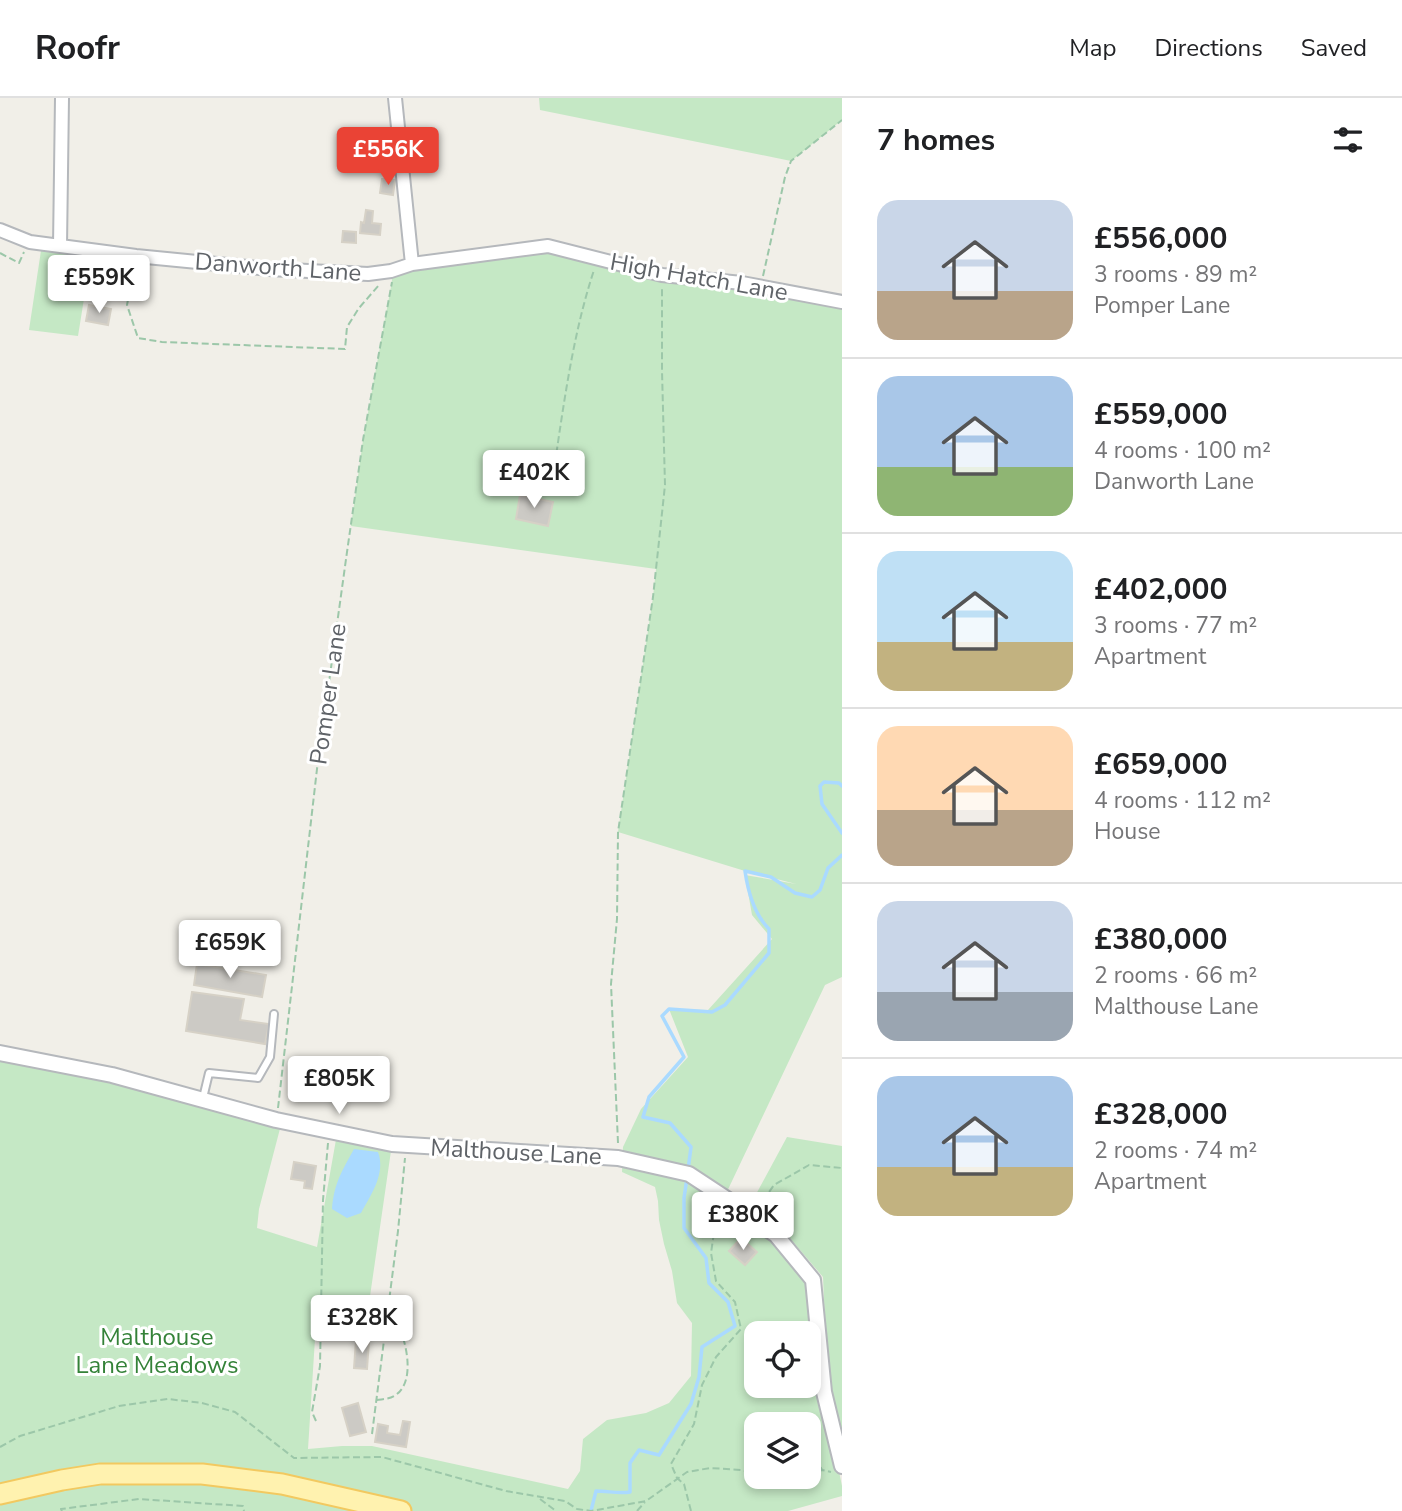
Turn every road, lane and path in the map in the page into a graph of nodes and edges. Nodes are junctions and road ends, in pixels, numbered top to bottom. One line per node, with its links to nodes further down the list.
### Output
1 (62, 98): 6 (street)
2 (396, 98): 10 (street)
3 (842, 120): 13 (path)
4 (0, 230): 5 (street, Danworth Lane)
5 (30, 243): 6 (street, Danworth Lane); 7 (path)
6 (60, 246): 8 (street, Danworth Lane)
7 (0, 253)
8 (136, 256): 11 (street, Danworth Lane); 11 (path)
9 (597, 259): 10 (street, High Hatch Lane); 12 (street, High Hatch Lane); 15 (path)
10 (412, 264): 11 (street, High Hatch Lane)
11 (391, 271): 19 (path, Pomper Lane)
12 (662, 275): 13 (street, High Hatch Lane); 22 (path)
13 (761, 287): 14 (street, High Hatch Lane)
14 (842, 302)
15 (550, 495)
16 (274, 1014): 18 (lane)
17 (0, 1054): 18 (street, Malthouse Lane)
18 (202, 1100): 19 (street, Malthouse Lane)
19 (276, 1120): 20 (street, Malthouse Lane)
20 (329, 1132): 21 (street, Malthouse Lane); 29 (path)
21 (407, 1146): 22 (street, Malthouse Lane); 26 (path)
22 (618, 1158): 24 (street, Malthouse Lane)
23 (842, 1167): 25 (path)
24 (730, 1201): 25 (street, Malthouse Lane); 35 (path)
25 (750, 1218): 28 (street, Malthouse Lane)
26 (388, 1312): 27 (path); 27 (path)
27 (376, 1400): 31 (path)
28 (831, 1418): 30 (path); 33 (street, Malthouse Lane)
29 (316, 1421)
30 (821, 1421)
31 (372, 1434)
32 (0, 1447): 37 (path)
33 (842, 1466)
34 (744, 1471): 35 (path)
35 (677, 1478): 38 (path); 44 (path)
36 (0, 1494): 41 (main road)
37 (537, 1497): 38 (path); 42 (path)
38 (646, 1501): 43 (path)
39 (62, 1511): 40 (path)
40 (244, 1511)
41 (401, 1511)
42 (556, 1511)
43 (637, 1511)
44 (691, 1511)

